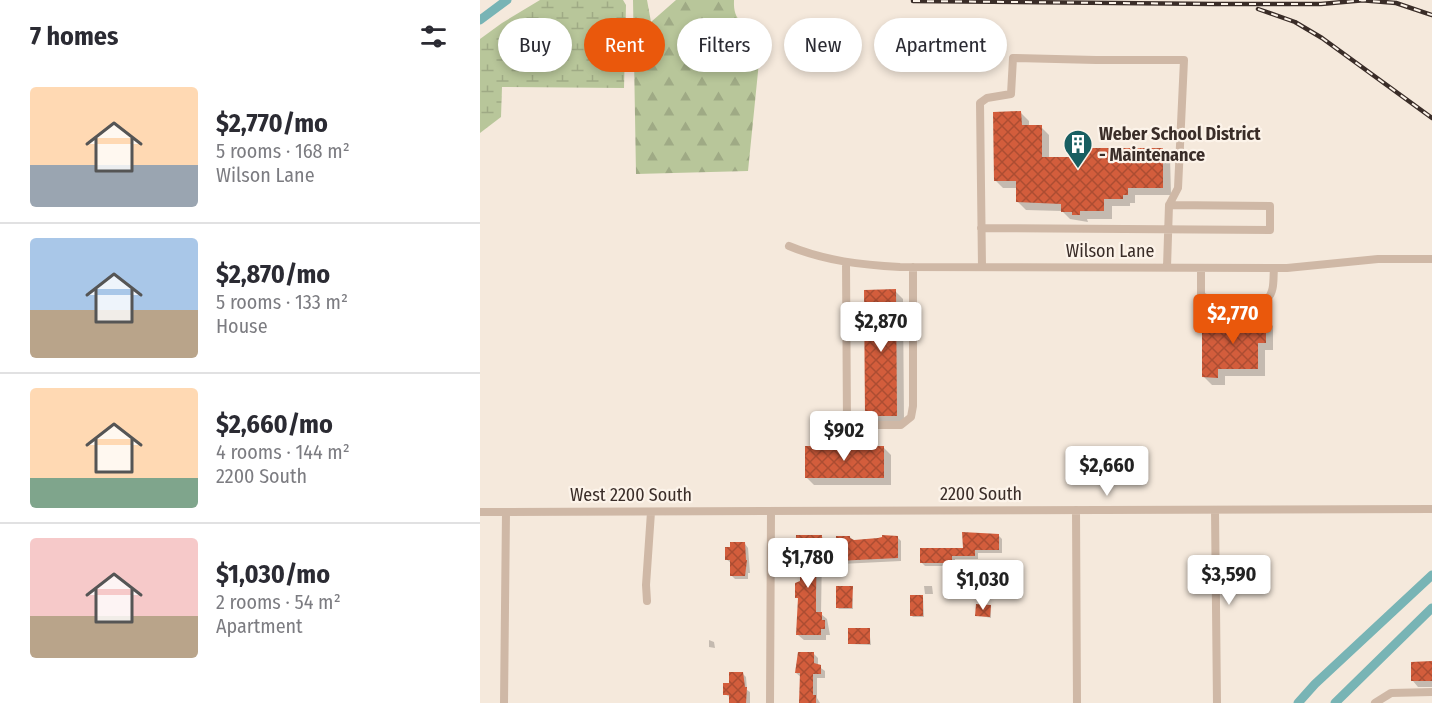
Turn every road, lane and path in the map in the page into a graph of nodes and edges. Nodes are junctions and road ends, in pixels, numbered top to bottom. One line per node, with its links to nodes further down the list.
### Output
1 (1169, 205): 2 (street); 3 (street); 3 (street)
2 (981, 228): 3 (street); 8 (street)
3 (1168, 230): 9 (street)
4 (789, 246): 6 (street, Wilson Lane)
5 (1432, 259): 11 (street, Wilson Lane)
6 (846, 262): 7 (street, Wilson Lane); 7 (street)
7 (913, 267): 8 (street, Wilson Lane)
8 (982, 267): 9 (street, Wilson Lane)
9 (1167, 267): 10 (street, Wilson Lane)
10 (1201, 267): 11 (street, Wilson Lane); 11 (street)
11 (1274, 268)
12 (1432, 509): 14 (street, 2200 South)
13 (1076, 510): 14 (street, 2200 South); 19 (street, 2200 South); 24 (street)
14 (1215, 510): 25 (street)
15 (480, 512): 16 (street, West 2200 South)
16 (506, 512): 17 (street, West 2200 South); 22 (street)
17 (651, 512): 18 (street, West 2200 South); 20 (street)
18 (771, 512): 19 (street, West 2200 South); 23 (street)
19 (782, 512)
20 (647, 601)
21 (1432, 692): 26 (street)
22 (504, 703)
23 (770, 703)
24 (1077, 703)
25 (1217, 703)
26 (1375, 703)

